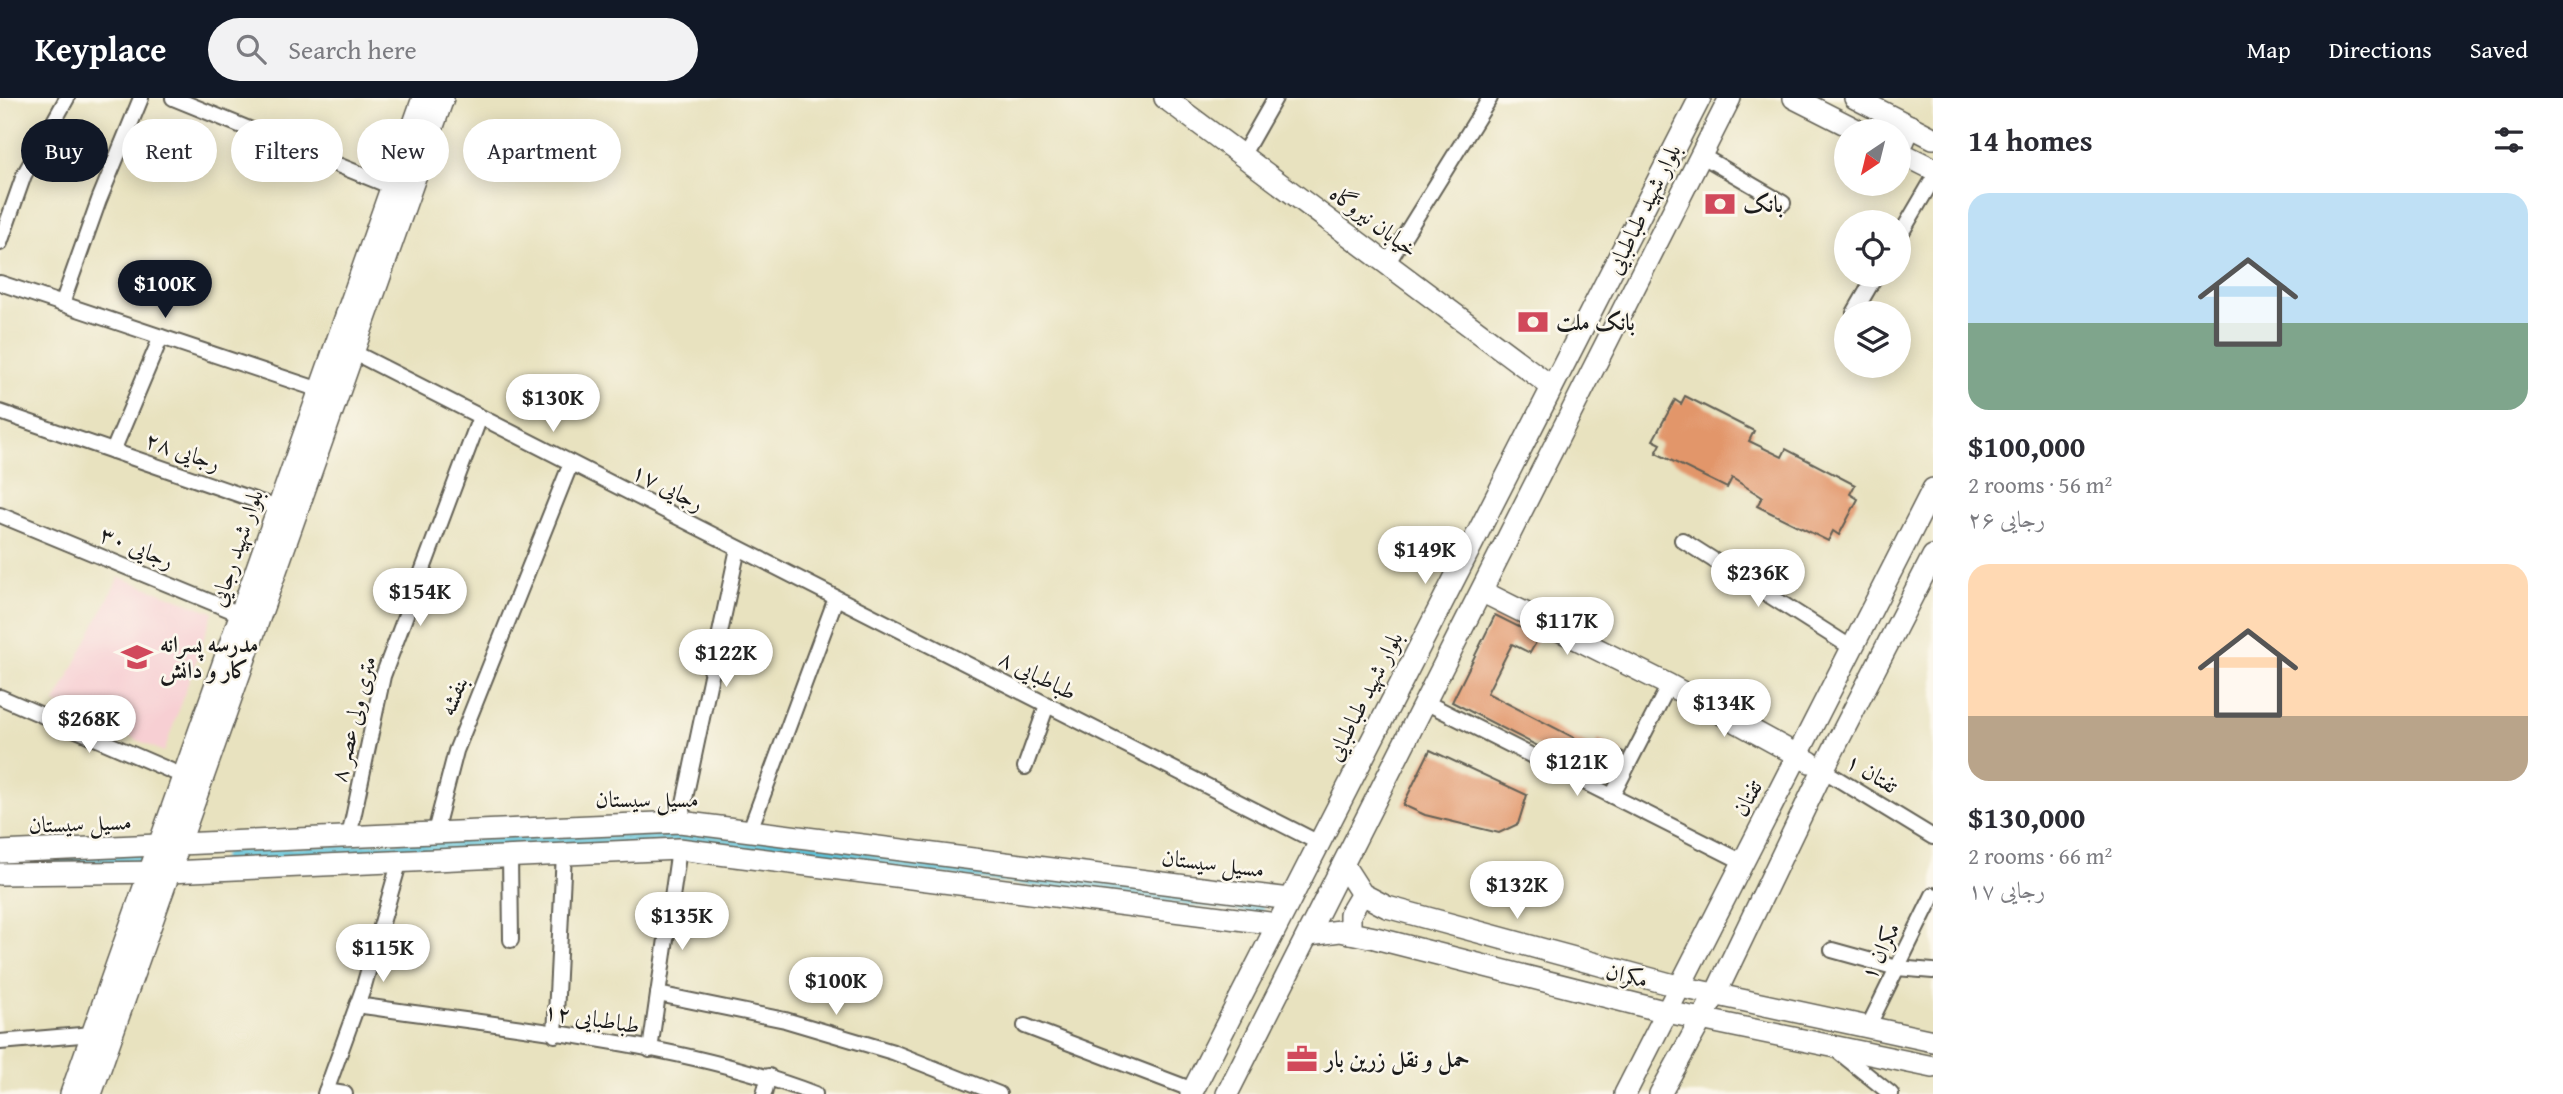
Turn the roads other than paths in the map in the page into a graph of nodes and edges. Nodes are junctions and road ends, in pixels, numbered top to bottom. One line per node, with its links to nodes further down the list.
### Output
1 (68, 98): 25 (street)
2 (141, 98): 28 (street)
3 (173, 98): 22 (street)
4 (423, 98): 22 (street, بلوار شهید رجایی)
5 (443, 98): 22 (street, بلوار شهید رجایی)
6 (1165, 98): 18 (street, خیابان نیروگاه)
7 (1275, 98): 18 (street)
8 (1490, 98): 26 (street)
9 (1700, 98): 31 (street, بلوار شهید طباطبایی)
10 (1730, 98): 17 (street, بلوار شهید طباطبایی)
11 (1794, 98): 13 (street)
12 (1856, 98): 14 (street)
13 (1835, 119)
14 (1896, 119)
15 (1911, 127): 16 (street)
16 (1933, 138)
17 (1699, 155): 23 (street); 43 (street, بلوار شهید طباطبایی)
18 (1242, 156): 26 (street, خیابان نیروگاه)
19 (1911, 158): 20 (street)
20 (1933, 169)
21 (1933, 179): 24 (street)
22 (400, 190): 30 (street, بلوار شهید رجایی); 32 (street, بلوار شهید رجایی)
23 (1783, 203)
24 (1911, 217)
25 (0, 243)
26 (1387, 264): 31 (street, خیابان نیروگاه)
27 (0, 283): 28 (street)
28 (62, 304): 29 (street)
29 (161, 337): 32 (street); 35 (street)
30 (353, 352): 34 (street, رجایی ۱۷); 62 (street, بلوار شهید رجایی)
31 (1552, 387): 61 (street, بلوار شهید طباطبایی)
32 (320, 390): 38 (street, بلوار شهید رجایی)
33 (0, 412): 35 (street, رجایی ۲۸)
34 (481, 417): 36 (street, رجایی ۱۷); 59 (street, ۸ متری ولی عصر)
35 (113, 451): 38 (street, رجایی ۲۸)
36 (571, 463): 41 (street, رجایی ۱۷); 58 (street, بنفشه)
37 (1933, 489): 46 (street, تفتان)
38 (278, 508): 45 (street, بلوار شهید رجایی)
39 (0, 515): 45 (street, رجایی ۳۰)
40 (1682, 540): 46 (street)
41 (738, 548): 44 (street, طباطبایی ۸); 56 (street)
42 (1933, 555): 53 (street)
43 (1483, 592): 47 (street); 49 (street, بلوار شهید طباطبایی)
44 (836, 598): 50 (street, طباطبایی ۸); 57 (street)
45 (240, 614): 54 (street, بلوار شهید رجایی)
46 (1852, 648): 51 (street, تفتان)
47 (1669, 685): 51 (street); 55 (street)
48 (5, 699): 54 (street)
49 (1427, 703): 55 (street); 69 (street, بلوار شهید طباطبایی)
50 (1047, 705): 52 (street); 61 (street, طباطبایی ۸)
51 (1799, 756): 53 (street); 68 (street, تفتان)
52 (1025, 767)
53 (1823, 770): 60 (street, تفتان ۱); 84 (street)
54 (183, 776): 62 (street, بلوار شهید رجایی)
55 (1612, 796): 68 (street)
56 (680, 822): 57 (street, مسیل سیستان); 58 (street, مسیل سیستان)
57 (750, 830): 74 (street, مسیل سیستان)
58 (435, 832): 59 (street, مسیل سیستان)
59 (349, 837): 62 (street, مسیل سیستان)
60 (1933, 837)
61 (1319, 842): 74 (street, بلوار شهید طباطبایی)
62 (168, 846): 64 (street, مسیل سیستان); 70 (street, بلوار شهید رجایی)
63 (679, 849): 65 (street); 75 (street); 83 (street)
64 (0, 852)
65 (564, 853): 66 (street); 91 (street)
66 (510, 855): 67 (street); 78 (street)
67 (400, 860): 70 (street); 85 (street)
68 (1743, 862): 82 (street, تفتان)
69 (1344, 866): 72 (street); 77 (street, بلوار شهید طباطبایی)
70 (159, 872): 71 (street); 90 (street, بلوار شهید رجایی); 101 (street, بلوار شهید رجایی)
71 (0, 874)
72 (1362, 894): 76 (street); 82 (street, مکران)
73 (1933, 895): 80 (street, مکران ۱)
74 (1290, 899): 75 (street, بلوار شهید طباطبایی)
75 (1277, 924): 99 (street, بلوار شهید طباطبایی)
76 (1350, 933): 77 (street, مکران); 86 (street, مکران)
77 (1309, 935): 106 (street, بلوار شهید طباطبایی)
78 (511, 940)
79 (1832, 950): 80 (street)
80 (1897, 968): 81 (street); 89 (street, مکران ۱)
81 (1933, 971)
82 (1681, 987): 84 (street, مکران); 86 (street, تفتان)
83 (658, 994): 95 (street); 105 (street)
84 (1715, 995): 87 (street); 89 (street, مکران)
85 (357, 1005): 91 (street, طباطبایی ۱۲); 98 (street)
86 (1667, 1012): 87 (street, مکران); 107 (street, تفتان)
87 (1702, 1020): 94 (street, مکران); 108 (street)
88 (1025, 1026): 99 (street)
89 (1868, 1027): 92 (street, مکران)
90 (92, 1034): 93 (street); 100 (street, بلوار شهید رجایی)
91 (555, 1035): 95 (street, طباطبایی ۱۲)
92 (1933, 1041)
93 (0, 1042)
94 (1832, 1047): 96 (street, مکران); 109 (street)
95 (650, 1050): 97 (street, طباطبایی ۱۲)
96 (1933, 1067)
97 (769, 1076): 103 (street); 104 (street, طباطبایی ۱۲)
98 (326, 1092): 102 (street)
99 (1195, 1093)
100 (71, 1094)
101 (91, 1094)
102 (345, 1094)
103 (764, 1094)
104 (815, 1094)
105 (999, 1094)
106 (1227, 1094)
107 (1625, 1094)
108 (1660, 1094)
109 (1891, 1094)

